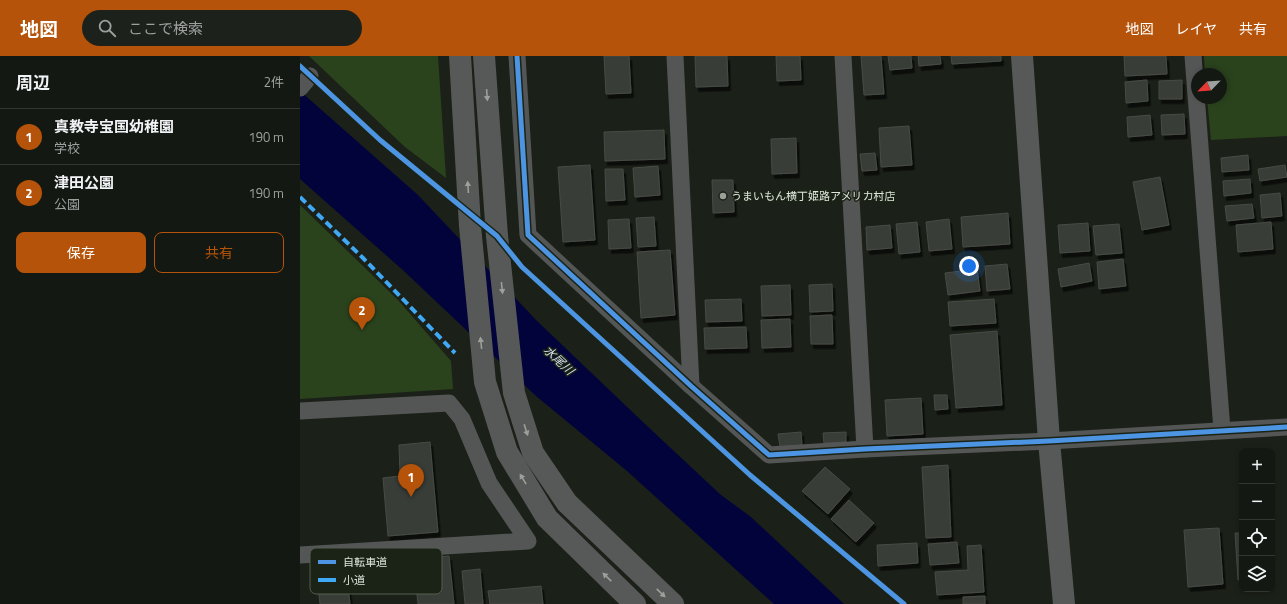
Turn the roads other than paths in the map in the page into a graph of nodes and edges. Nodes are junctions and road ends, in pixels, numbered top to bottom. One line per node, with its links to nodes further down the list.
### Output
1 (460, 56): 17 (street, one-way to 1)
2 (484, 56): 18 (street, one-way to 18)
3 (517, 56): 8 (street)
4 (676, 56): 8 (street)
5 (843, 56): 13 (street)
6 (1022, 56): 12 (street)
7 (1193, 56): 11 (street)
8 (691, 386): 13 (street)
9 (300, 411): 14 (street)
10 (1287, 427): 11 (street)
11 (1222, 430): 12 (street)
12 (1049, 441): 13 (street); 19 (street)
13 (865, 449)
14 (414, 548)
15 (310, 554): 16 (street)
16 (300, 555)
17 (635, 604)
18 (673, 604)
19 (1064, 604)

